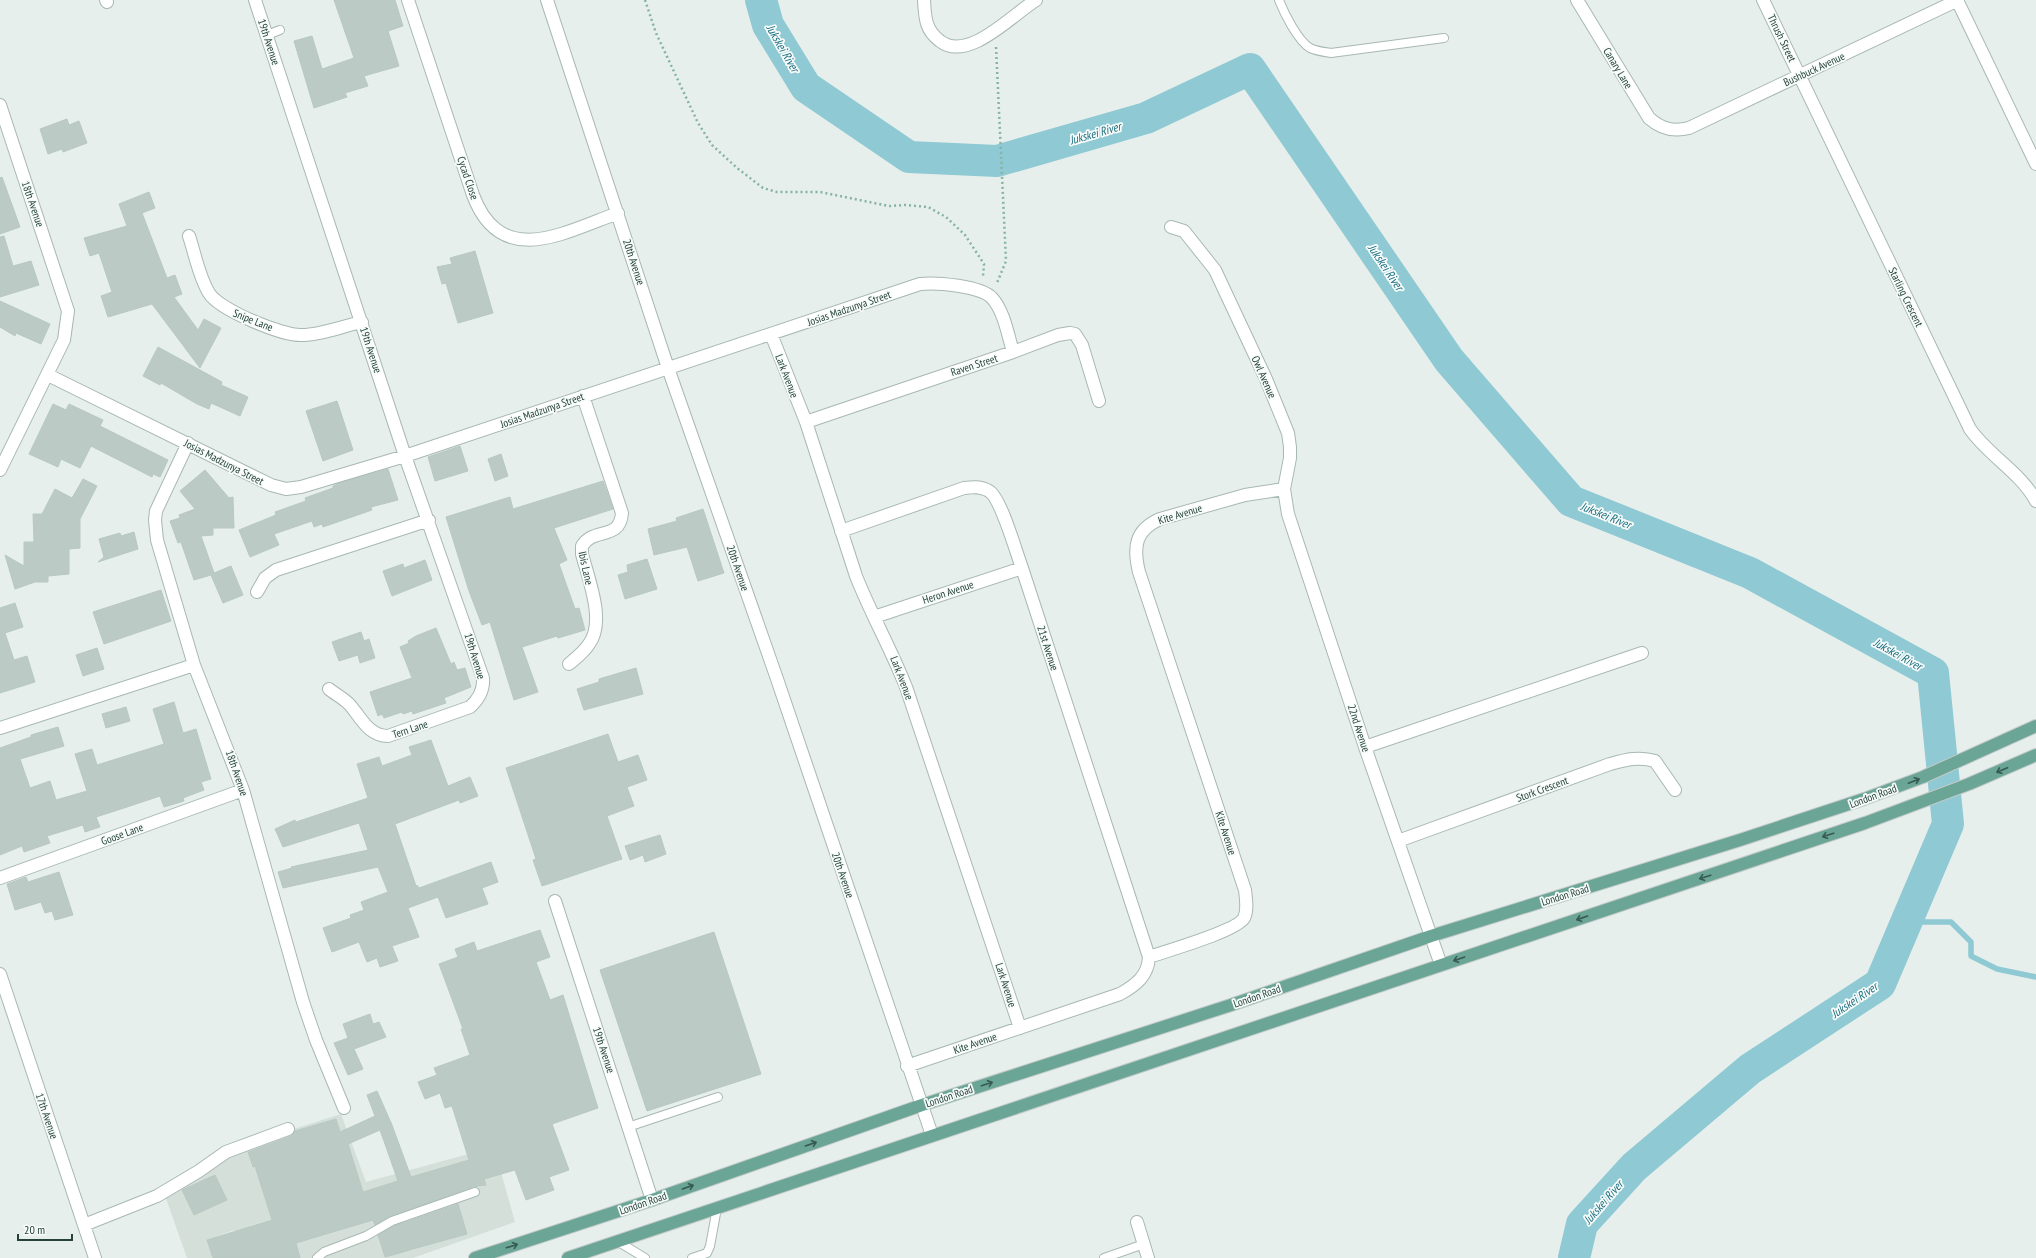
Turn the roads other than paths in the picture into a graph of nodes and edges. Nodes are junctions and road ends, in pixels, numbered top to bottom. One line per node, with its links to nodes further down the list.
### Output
1 (255, 0): 11 (street, 19th Avenue)
2 (408, 0): 17 (street, Cycad Close)
3 (547, 0): 17 (street, 20th Avenue)
4 (924, 0): 5 (street)
5 (1036, 0)
6 (1279, 0): 12 (lane)
7 (1577, 0): 15 (street, Canary Lane)
8 (1763, 0): 13 (street, Thrush Street)
9 (1957, 0): 13 (street, Bushbuck Avenue); 16 (street)
10 (280, 30): 11 (lane)
11 (266, 35): 20 (street, 19th Avenue)
12 (1444, 38)
13 (1801, 76): 15 (street, Bushbuck Avenue); 32 (street, Starling Crescent)
14 (0, 105): 24 (street, 18th Avenue)
15 (1668, 129)
16 (2036, 164)
17 (618, 213): 23 (street, 20th Avenue)
18 (1171, 227): 31 (street, Owl Avenue)
19 (190, 236): 20 (street, Snipe Lane)
20 (362, 322): 29 (street, 19th Avenue)
21 (771, 334): 22 (street, Josias Madzunya Street); 23 (street, Josias Madzunya Street); 27 (street, Lark Avenue)
22 (1014, 352): 26 (street, Raven Street); 27 (street, Raven Street)
23 (668, 368): 25 (street, Josias Madzunya Street); 57 (street, 20th Avenue)
24 (48, 375): 28 (street, Josias Madzunya Street); 30 (street)
25 (583, 396): 29 (street, Josias Madzunya Street); 39 (street, Ibis Lane)
26 (1099, 401)
27 (806, 422): 34 (street, Lark Avenue)
28 (188, 443): 29 (street, Josias Madzunya Street); 40 (street, 18th Avenue)
29 (405, 456): 33 (street, 19th Avenue)
30 (0, 470)
31 (1284, 489): 45 (street, 22nd Avenue); 53 (street, Kite Avenue)
32 (2036, 501)
33 (429, 520): 36 (street); 42 (street, 19th Avenue)
34 (840, 531): 35 (street, 21st Avenue); 37 (street, Lark Avenue)
35 (1022, 568): 37 (street, Heron Avenue); 53 (street, 21st Avenue)
36 (257, 592)
37 (874, 617): 56 (street, Lark Avenue)
38 (1642, 653): 45 (street)
39 (569, 664)
40 (194, 665): 44 (street); 47 (street, 18th Avenue)
41 (328, 689): 42 (street, Tern Lane)
42 (479, 698)
43 (2036, 726): 52 (main road, London Road, one-way to 43)
44 (0, 728)
45 (1365, 747): 49 (street, 22nd Avenue)
46 (2036, 755): 54 (main road, London Road, one-way to 54)
47 (243, 790): 50 (street, Goose Lane); 60 (street, 18th Avenue)
48 (1675, 790): 49 (street, Stork Crescent)
49 (1398, 841): 52 (street, 22nd Avenue)
50 (0, 878)
51 (555, 901): 61 (street, 19th Avenue)
52 (1431, 936): 54 (street, 22nd Avenue); 59 (main road, London Road, one-way to 52)
53 (1149, 957): 56 (street, Kite Avenue)
54 (1441, 965): 63 (main road, London Road)
55 (0, 974): 68 (street, 17th Avenue)
56 (1020, 1028): 57 (street, Kite Avenue)
57 (907, 1066): 59 (street, 20th Avenue)
58 (718, 1096): 61 (lane)
59 (922, 1105): 63 (street, 20th Avenue); 65 (main road, London Road, one-way to 59)
60 (344, 1108)
61 (628, 1127): 65 (street, 19th Avenue)
62 (288, 1129): 68 (street)
63 (932, 1136): 66 (main road, London Road)
64 (475, 1192): 73 (lane)
65 (652, 1200): 74 (main road, London Road, one-way to 65)
66 (717, 1208): 69 (main road, London Road); 71 (lane)
67 (1137, 1222): 70 (street)
68 (84, 1225): 72 (street, 17th Avenue)
69 (617, 1241): 75 (main road, London Road); 76 (lane)
70 (1144, 1244): 78 (lane); 79 (street)
71 (702, 1256): 77 (lane)
72 (95, 1258)
73 (317, 1258)
74 (474, 1258)
75 (568, 1258)
76 (645, 1258)
77 (692, 1258)
78 (1104, 1258)
79 (1148, 1258)

